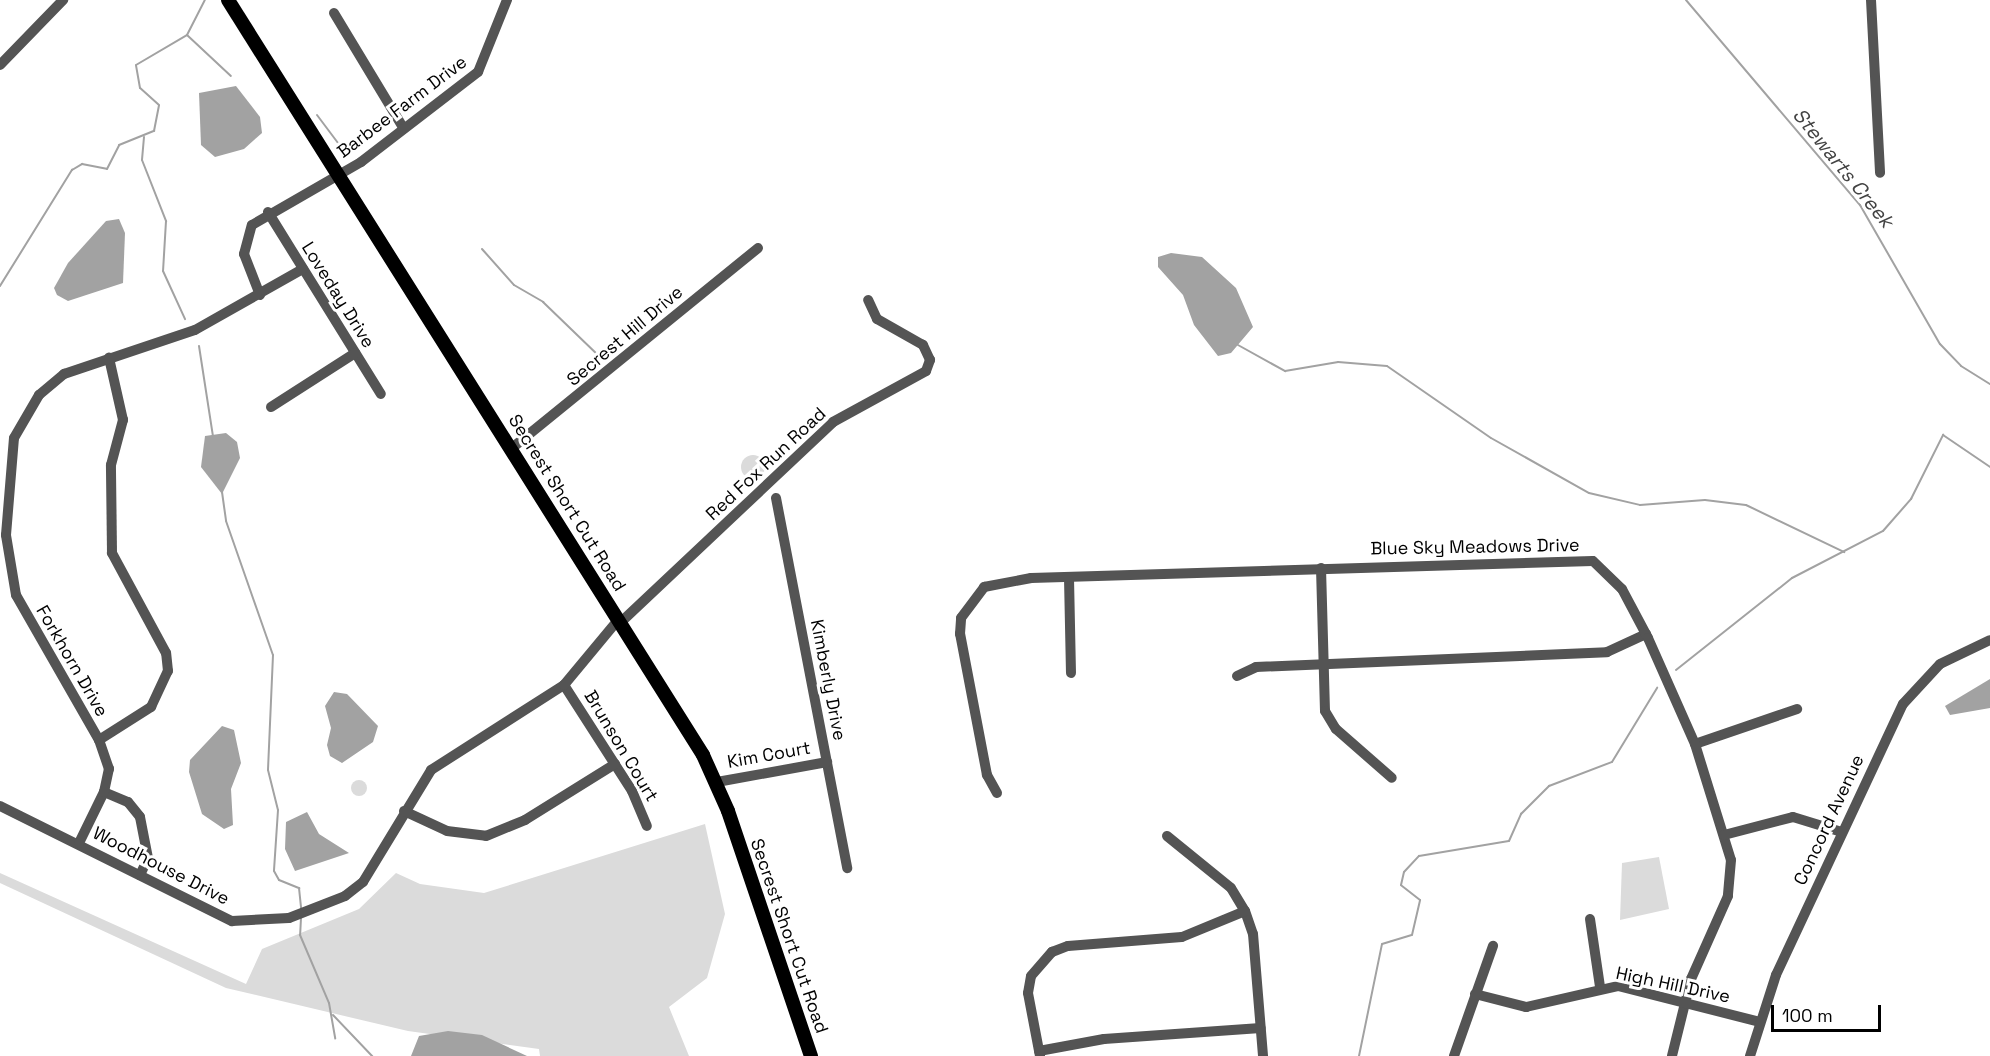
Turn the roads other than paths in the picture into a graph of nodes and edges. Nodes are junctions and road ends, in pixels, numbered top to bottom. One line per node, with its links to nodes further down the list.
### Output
1 (63, 0): 6 (street)
2 (228, 0): 9 (main road, Secrest Short Cut Road)
3 (507, 0): 7 (street, Barbee Farm Drive)
4 (1871, 0): 8 (street)
5 (334, 13): 7 (street)
6 (0, 65)
7 (404, 129): 9 (street, Barbee Farm Drive)
8 (1880, 173)
9 (341, 174): 10 (street, Barbee Farm Drive); 19 (main road, Secrest Short Cut Road)
10 (268, 212): 12 (street, Loveday Drive); 13 (street)
11 (758, 248): 19 (street, Secrest Hill Drive)
12 (303, 269): 13 (street, Forkhorn Drive); 15 (street, Loveday Drive)
13 (260, 295): 16 (street, Forkhorn Drive)
14 (868, 300): 23 (street, Red Fox Run Road)
15 (355, 353): 17 (street, Loveday Drive); 18 (street)
16 (109, 358): 31 (street); 31 (street, Forkhorn Drive)
17 (381, 394)
18 (271, 407)
19 (512, 448): 23 (main road, Secrest Short Cut Road)
20 (776, 498): 33 (street, Kimberly Drive)
21 (1321, 568): 22 (street, Blue Sky Meadows Drive); 24 (street, Blue Sky Meadows Drive); 26 (street)
22 (1069, 578): 27 (street); 38 (street, Blue Sky Meadows Drive)
23 (619, 622): 29 (street, Woodhouse Drive); 36 (main road, Secrest Short Cut Road)
24 (1646, 634): 26 (street); 32 (street, Blue Sky Meadows Drive)
25 (1990, 640): 42 (street, Concord Avenue)
26 (1323, 664): 28 (street); 35 (street)
27 (1071, 673)
28 (1238, 676)
29 (564, 685): 34 (street, Brunson Court); 40 (street, Woodhouse Drive)
30 (1797, 710): 32 (street)
31 (99, 740): 37 (street, Forkhorn Drive)
32 (1695, 744): 43 (street, Blue Sky Meadows Drive)
33 (827, 762): 36 (street, Kim Court); 46 (street, Kimberly Drive)
34 (615, 764): 40 (street); 41 (street, Brunson Court)
35 (1392, 778)
36 (717, 782): 57 (main road, Secrest Short Cut Road)
37 (105, 792): 45 (street, Forkhorn Drive); 47 (street)
38 (997, 793)
39 (0, 806): 45 (street, Woodhouse Drive)
40 (404, 811): 47 (street, Woodhouse Drive)
41 (647, 826)
42 (1842, 832): 43 (street); 54 (street, Concord Avenue)
43 (1724, 835): 53 (street, Blue Sky Meadows Drive)
44 (1167, 836): 48 (street)
45 (79, 843): 47 (street, Woodhouse Drive)
46 (847, 868)
47 (140, 875)
48 (1245, 911): 55 (street); 56 (street)
49 (1590, 919): 51 (street)
50 (1493, 946): 52 (street)
51 (1600, 987): 52 (street, High Hill Drive); 53 (street, High Hill Drive)
52 (1475, 994): 59 (street)
53 (1684, 1002): 54 (street, High Hill Drive); 60 (street, Blue Sky Meadows Drive)
54 (1760, 1022): 61 (street, Concord Avenue)
55 (1261, 1028): 56 (street); 58 (street)
56 (1040, 1054)
57 (811, 1056)
58 (1263, 1056)
59 (1454, 1056)
60 (1672, 1056)
61 (1750, 1056)

